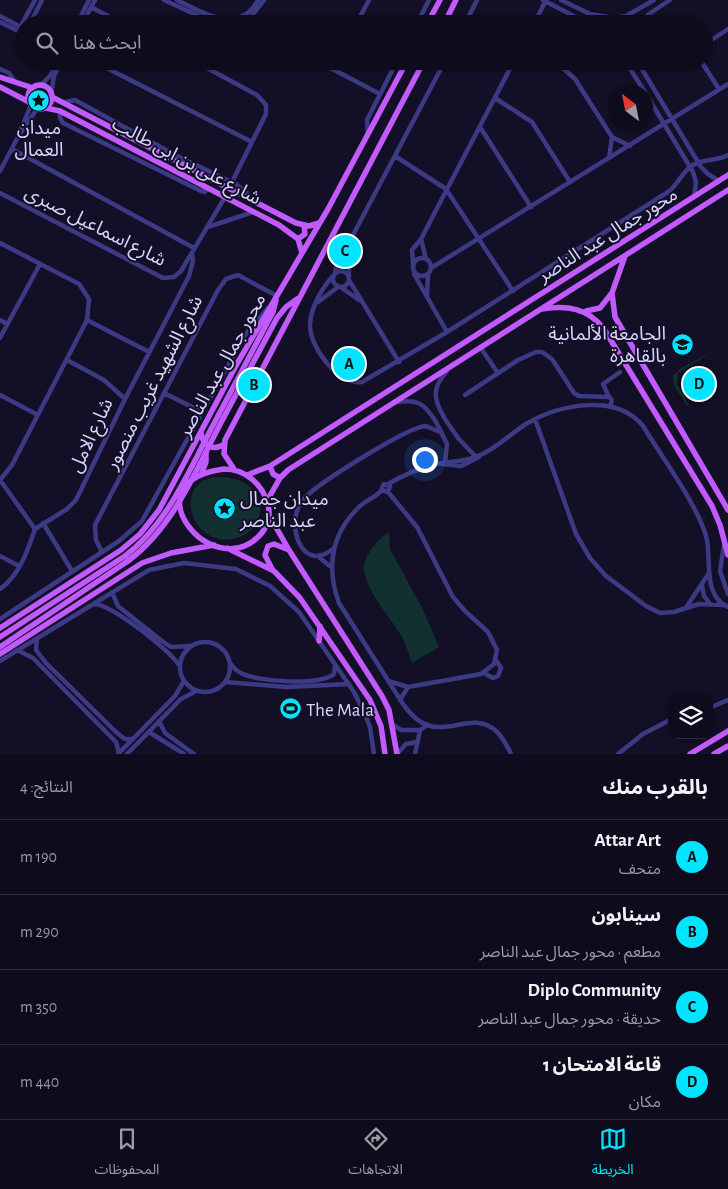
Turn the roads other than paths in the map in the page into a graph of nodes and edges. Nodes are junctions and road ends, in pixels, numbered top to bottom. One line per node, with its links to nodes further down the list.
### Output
1 (35, 0): 20 (street)
2 (42, 0): 21 (street)
3 (89, 0): 22 (street)
4 (95, 0): 19 (street)
5 (164, 0): 18 (street)
6 (177, 0): 18 (street)
7 (258, 0): 27 (street)
8 (264, 0): 28 (street)
9 (369, 0): 29 (street)
10 (429, 0): 30 (street)
11 (440, 0): 31 (main road)
12 (477, 0): 33 (street)
13 (545, 0): 34 (street); 35 (street)
14 (561, 0): 36 (street)
15 (654, 0): 37 (street)
16 (670, 0): 38 (street)
17 (456, 1): 32 (main road)
18 (184, 4): 25 (street); 26 (street)
19 (91, 7): 23 (street); 24 (street)
20 (28, 15)
21 (34, 15)
22 (82, 15)
23 (87, 15)
24 (106, 15)
25 (202, 15)
26 (207, 15)
27 (246, 15)
28 (252, 15)
29 (361, 15)
30 (422, 15)
31 (432, 15)
32 (449, 15)
33 (470, 15)
34 (538, 15)
35 (572, 15)
36 (596, 15)
37 (628, 15)
38 (648, 15)
39 (0, 16): 41 (street)
40 (0, 22): 42 (street)
41 (15, 25)
42 (15, 27)
43 (728, 29): 44 (street)
44 (713, 38)
45 (0, 69): 61 (street)
46 (53, 70): 64 (street)
47 (57, 70): 69 (street)
48 (111, 70): 83 (street)
49 (211, 70): 83 (street)
50 (334, 70): 68 (street)
51 (393, 70): 68 (street)
52 (402, 70): 81 (main road, محور جمال عبد الناصر)
53 (419, 70): 135 (main road, محور جمال عبد الناصر)
54 (440, 70): 87 (street)
55 (509, 70): 70 (street)
56 (565, 70): 82 (street)
57 (631, 70): 63 (street)
58 (643, 70): 77 (street)
59 (707, 70): 67 (street)
60 (0, 77): 61 (main road)
61 (16, 84): 66 (main road)
62 (728, 84): 67 (street)
63 (640, 85)
64 (40, 86): 66 (main road); 69 (main road)
65 (0, 87): 72 (main road)
66 (33, 88): 72 (main road)
67 (719, 89): 77 (street)
68 (380, 94): 81 (street)
69 (51, 96): 71 (main road, شارع على بن ابى طالب); 74 (main road)
70 (495, 98): 79 (street); 100 (street)
71 (65, 102): 76 (main road); 88 (main road, شارع على بن ابى طالب)
72 (30, 104): 75 (main road); 80 (street)
73 (653, 106): 78 (street)
74 (46, 108): 75 (main road); 76 (main road, شارع على بن ابى طالب)
75 (37, 109): 80 (street)
76 (60, 111): 104 (main road, شارع على بن ابى طالب)
77 (673, 119): 78 (street); 90 (street)
78 (664, 124): 84 (street); 91 (street)
79 (480, 127): 101 (street); 107 (street)
80 (19, 135): 85 (street)
81 (368, 135): 110 (main road, محور جمال عبد الناصر)
82 (612, 137): 84 (street); 89 (street)
83 (252, 142): 99 (street)
84 (630, 146): 89 (street)
85 (12, 149): 93 (street); 119 (street)
86 (728, 155): 90 (street)
87 (395, 156): 101 (street); 114 (street)
88 (176, 158): 92 (street); 96 (main road, شارع على بن ابى طالب)
89 (609, 159): 100 (street)
90 (699, 162): 91 (street); 94 (street)
91 (690, 167): 97 (street); 131 (street)
92 (206, 170): 96 (main road); 99 (street)
93 (0, 171)
94 (705, 171): 97 (street); 98 (street)
95 (728, 175): 98 (main road, محور جمال عبد الناصر)
96 (203, 176): 106 (main road, شارع على بن ابى طالب)
97 (695, 177): 105 (street)
98 (719, 181): 105 (main road, محور جمال عبد الناصر)
99 (232, 182): 106 (street)
100 (570, 182): 107 (street)
101 (446, 189): 116 (street); 117 (street)
102 (728, 190): 112 (main road, محور جمال عبد الناصر)
103 (0, 193): 119 (street, شارع اسماعيل صبرى)
104 (225, 197): 108 (main road, شارع على بن ابى طالب); 113 (street, شارع اسماعيل صبرى)
105 (694, 197): 109 (main road, محور جمال عبد الناصر)
106 (250, 200): 111 (main road, شارع على بن ابى طالب)
107 (531, 207): 117 (street)
108 (253, 212): 113 (street); 115 (main road, شارع على بن ابى طالب)
109 (665, 215): 112 (main road); 143 (main road, محور جمال عبد الناصر)
110 (320, 223): 111 (main road); 120 (main road, محور جمال عبد الناصر)
111 (304, 226): 115 (main road)
112 (672, 226): 121 (main road, محور جمال عبد الناصر)
113 (206, 227): 119 (street, شارع اسماعيل صبرى)
114 (353, 235): 127 (street); 129 (street)
115 (298, 239): 120 (main road)
116 (421, 239): 122 (street); 124 (street)
117 (480, 239): 125 (street); 131 (street)
118 (0, 243): 123 (street)
119 (193, 250): 149 (street)
120 (302, 253): 134 (main road, محور جمال عبد الناصر)
121 (625, 255): 132 (main road); 138 (main road, محور جمال عبد الناصر)
122 (426, 259): 124 (street); 125 (street)
123 (40, 264): 141 (street); 142 (street)
124 (413, 264): 126 (street)
125 (431, 268): 128 (street)
126 (414, 274): 128 (street); 133 (street)
127 (334, 275): 129 (street); 130 (street); 137 (street)
128 (428, 275): 133 (street)
129 (349, 278): 130 (street); 136 (street)
130 (339, 287): 136 (street); 137 (street)
131 (513, 291): 144 (street)
132 (612, 293): 139 (main road); 150 (main road)
133 (427, 295): 144 (street)
134 (275, 298): 157 (street, شارع الشهيد غريب منصور); 164 (street); 170 (main road, محور جمال عبد الناصر); 224 (main road, bridge)
135 (297, 299): 173 (main road, محور جمال عبد الناصر); 228 (main road, bridge)
136 (360, 300): 152 (street)
137 (317, 303): 152 (street)
138 (540, 309): 139 (main road); 147 (main road, محور جمال عبد الناصر)
139 (581, 310): 153 (main road)
140 (0, 320): 142 (street)
141 (87, 320): 149 (street); 151 (street)
142 (7, 324): 146 (street)
143 (488, 328): 145 (main road, محور جمال عبد الناصر); 147 (main road)
144 (447, 332): 152 (street)
145 (472, 337): 148 (main road); 177 (main road, محور جمال عبد الناصر)
146 (0, 338)
147 (494, 338): 148 (main road, محور جمال عبد الناصر)
148 (480, 347): 154 (main road, محور جمال عبد الناصر); 156 (street)
149 (149, 352): 161 (street)
150 (637, 358): 153 (main road); 189 (main road)
151 (68, 360): 161 (street, شارع الامل); 165 (street)
152 (399, 362)
153 (626, 364): 193 (main road)
154 (451, 366): 162 (main road, محور جمال عبد الناصر); 166 (street)
155 (620, 372): 160 (street)
156 (498, 373): 159 (street); 160 (street)
157 (164, 393): 164 (street); 198 (street, شارع الشهيد غريب منصور)
158 (0, 395): 165 (street)
159 (465, 395)
160 (609, 397): 163 (street)
161 (125, 399): 191 (street, شارع الامل)
162 (393, 402): 168 (street); 181 (main road, محور جمال عبد الناصر)
163 (610, 407): 167 (street); 206 (street)
164 (202, 412): 198 (street)
165 (38, 415): 182 (street)
166 (443, 416): 168 (street); 171 (street)
167 (535, 419): 174 (street); 218 (street)
168 (435, 421): 169 (street)
169 (442, 433): 172 (street); 199 (street)
170 (200, 434): 173 (main road); 179 (main road); 188 (main road, محور جمال عبد الناصر)
171 (458, 438): 172 (street); 175 (street)
172 (447, 444): 176 (street)
173 (223, 445): 178 (main road)
174 (481, 455): 175 (street); 176 (street)
175 (476, 457): 176 (street)
176 (443, 463): 183 (street)
177 (270, 466): 180 (main road, محور جمال عبد الناصر); 181 (main road)
178 (234, 469): 179 (main road); 180 (main road)
179 (201, 475): 186 (main road)
180 (247, 475): 187 (main road)
181 (280, 478): 187 (main road, محور جمال عبد الناصر)
182 (0, 480): 192 (street)
183 (388, 484): 184 (street); 185 (street)
184 (382, 490): 185 (street); 196 (street)
185 (388, 492): 234 (street)
186 (180, 498): 188 (main road); 194 (main road)
187 (267, 500): 190 (main road)
188 (159, 510): 223 (main road, محور جمال عبد الناصر)
189 (728, 510)
190 (269, 515): 195 (main road); 197 (main road)
191 (42, 523): 192 (street, شارع الامل); 204 (street)
192 (35, 529): 202 (street)
193 (725, 544): 200 (main road); 207 (street)
194 (216, 545): 195 (main road); 220 (main road)
195 (227, 548): 205 (main road)
196 (334, 548): 199 (street); 203 (street)
197 (289, 550): 205 (main road); 257 (main road)
198 (102, 552): 204 (street)
199 (320, 555): 203 (street)
200 (728, 555)
201 (0, 556): 202 (street)
202 (19, 566): 210 (street)
203 (331, 567): 243 (street)
204 (72, 571): 221 (street)
205 (274, 571): 222 (main road)
206 (709, 573): 208 (street); 209 (street)
207 (721, 579): 208 (street); 212 (street)
208 (710, 580): 213 (street)
209 (702, 586): 216 (street); 218 (street)
210 (0, 589)
211 (112, 592): 214 (street); 215 (street); 226 (street)
212 (727, 592): 213 (street)
213 (717, 597): 217 (street)
214 (115, 603): 219 (street); 230 (street)
215 (93, 604): 219 (street); 220 (street)
216 (710, 604): 217 (street); 218 (street)
217 (726, 606)
218 (686, 607)
219 (109, 608): 230 (street)
220 (65, 617): 225 (street); 229 (main road)
221 (0, 619)
222 (320, 626): 226 (main road); 275 (main road)
223 (0, 628)
224 (0, 637)
225 (37, 638): 229 (street); 232 (street)
226 (319, 641): 237 (street)
227 (191, 646): 230 (street); 236 (street); 238 (street)
228 (0, 647)
229 (15, 648): 231 (main road); 233 (street); 235 (street)
230 (170, 649): 238 (street)
231 (0, 654)
232 (38, 654): 233 (street); 262 (street)
233 (33, 658): 265 (street)
234 (496, 660): 239 (street); 239 (street)
235 (0, 661)
236 (229, 662): 240 (street); 244 (street)
237 (335, 665): 241 (street); 247 (street)
238 (180, 666): 242 (street)
239 (484, 673): 248 (street)
240 (242, 674): 241 (street); 245 (street)
241 (330, 677): 246 (street)
242 (184, 681): 249 (street); 250 (street)
243 (388, 681): 248 (street); 252 (street)
244 (225, 682): 245 (street); 249 (street)
245 (240, 682): 246 (street)
246 (332, 684): 247 (street)
247 (349, 684): 274 (street)
248 (408, 687): 252 (street)
249 (196, 691): 251 (street)
250 (175, 696): 251 (street); 266 (street)
251 (181, 698): 255 (street)
252 (400, 700): 258 (street)
253 (728, 700): 254 (street)
254 (713, 706)
255 (159, 721): 261 (street); 263 (street)
256 (668, 721): 279 (street)
257 (393, 725): 259 (street); 276 (main road)
258 (426, 726): 259 (street); 278 (street)
259 (420, 730): 267 (street)
260 (728, 731): 280 (main road)
261 (149, 732): 264 (street); 271 (street)
262 (117, 733): 265 (street); 266 (street)
263 (165, 733): 264 (street); 273 (street)
264 (160, 737): 272 (street)
265 (112, 739): 269 (street)
266 (133, 739): 269 (street)
267 (418, 742): 276 (street); 277 (street)
268 (728, 746): 270 (main road)
269 (118, 753)
270 (717, 753)
271 (127, 754)
272 (184, 754)
273 (194, 754)
274 (374, 754)
275 (385, 754)
276 (397, 754)
277 (415, 754)
278 (511, 754)
279 (618, 754)
280 (690, 754)

